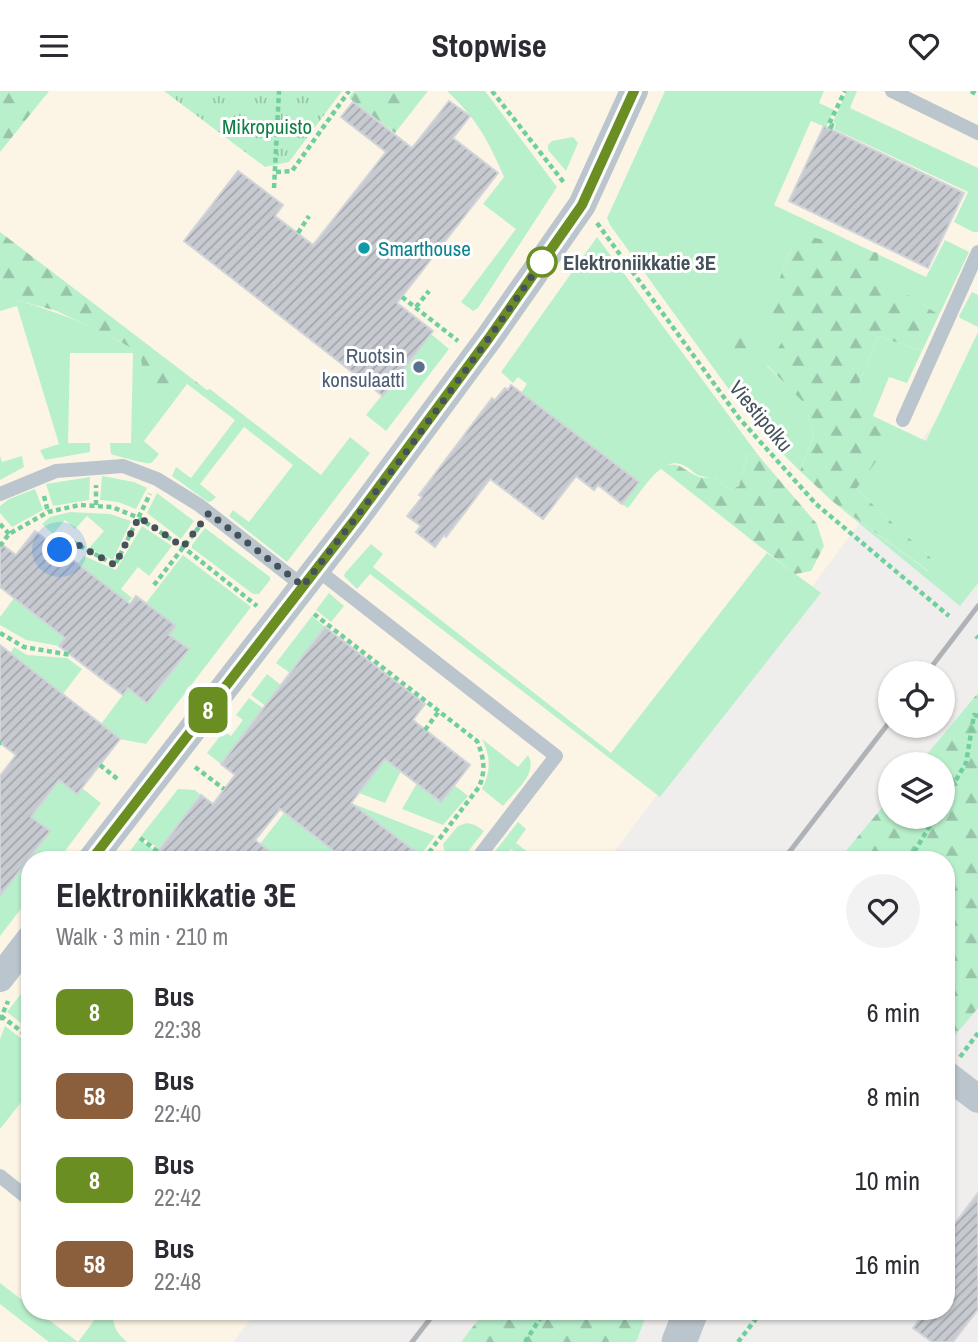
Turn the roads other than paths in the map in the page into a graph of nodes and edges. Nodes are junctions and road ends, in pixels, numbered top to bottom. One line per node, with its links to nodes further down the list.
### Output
1 (634, 91): 7 (street)
2 (892, 91): 3 (lane)
3 (978, 133)
4 (978, 252): 5 (lane)
5 (903, 420)
6 (0, 494): 7 (lane)
7 (310, 589): 8 (street); 9 (lane)
8 (98, 851)
9 (483, 851)
10 (21, 951): 11 (street)
11 (0, 978)
12 (955, 1081): 13 (street)
13 (978, 1099)
14 (0, 1176): 15 (lane)
15 (21, 1193)
16 (688, 1320): 17 (street)
17 (679, 1342)

